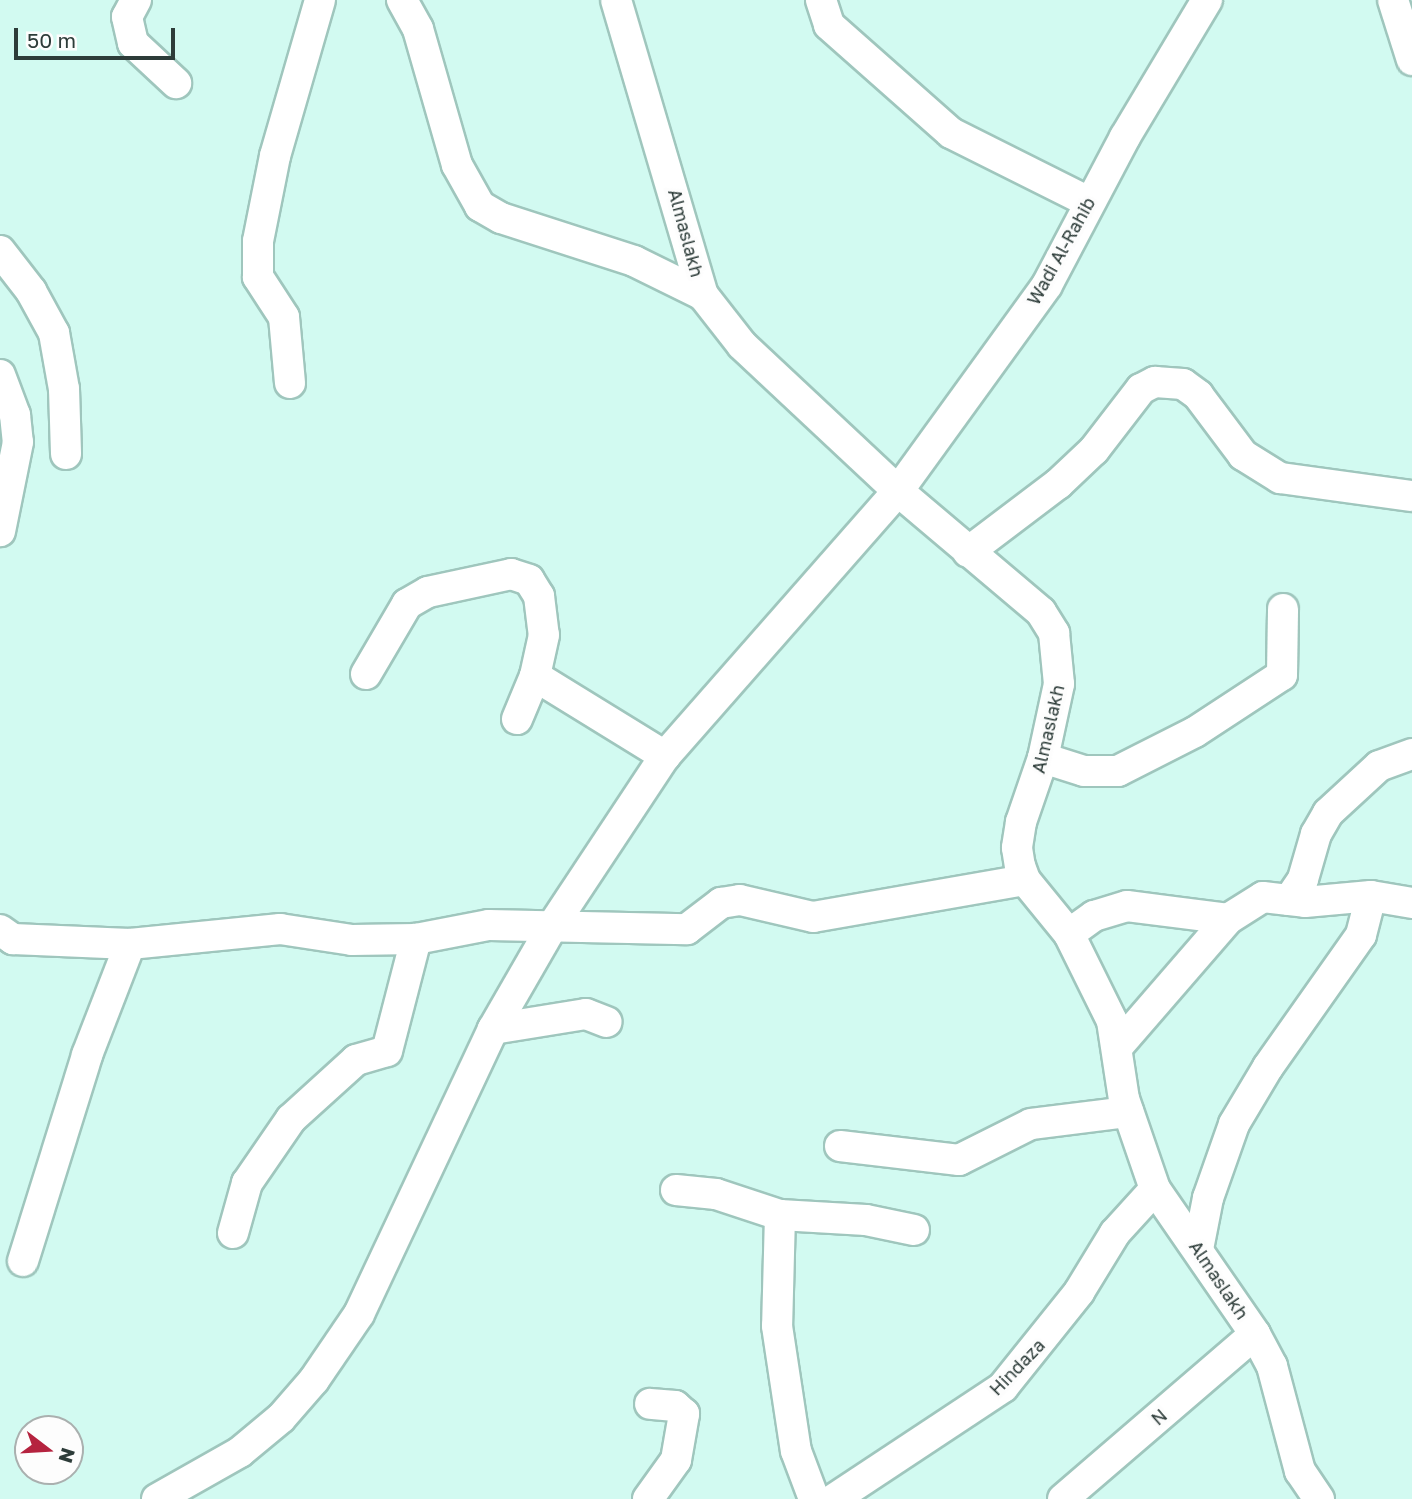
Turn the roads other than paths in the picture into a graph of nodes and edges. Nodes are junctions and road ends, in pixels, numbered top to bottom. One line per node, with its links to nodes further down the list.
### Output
1 (136, 0): 9 (street)
2 (320, 0): 14 (street)
3 (402, 0): 12 (street)
4 (616, 0): 12 (street, Almaslakh)
5 (821, 0): 10 (street)
6 (1207, 0): 10 (street, Wadi Al-Rahib)
7 (1393, 0): 8 (street)
8 (1412, 61)
9 (176, 83)
10 (1089, 202): 16 (street, Wadi Al-Rahib)
11 (0, 251): 15 (street)
12 (703, 295): 16 (street, Almaslakh)
13 (0, 375): 18 (street)
14 (290, 383)
15 (66, 454)
16 (898, 491): 19 (street, Almaslakh); 25 (street, Wadi Al-Rahib)
17 (1412, 496): 19 (street)
18 (0, 531)
19 (968, 552): 26 (street, Almaslakh)
20 (1283, 609): 26 (street)
21 (366, 674): 22 (street)
22 (535, 676): 23 (street); 25 (street)
23 (517, 719)
24 (1412, 754): 29 (street)
25 (665, 756): 32 (street, Wadi Al-Rahib)
26 (1043, 758): 27 (street, Almaslakh)
27 (1025, 880): 32 (street); 33 (street, Almaslakh)
28 (1371, 896): 29 (street); 30 (street); 47 (street)
29 (1289, 900): 31 (street)
30 (1412, 902)
31 (1228, 919): 33 (street); 39 (street)
32 (553, 925): 35 (street); 38 (street, Wadi Al-Rahib)
33 (1069, 934): 39 (street, Almaslakh)
34 (4, 938): 36 (street)
35 (416, 939): 36 (street); 46 (street)
36 (130, 944): 48 (street)
37 (607, 1022): 38 (street)
38 (493, 1029): 51 (street, Wadi Al-Rahib)
39 (1119, 1045): 40 (street, Almaslakh)
40 (1128, 1112): 41 (street); 42 (street, Almaslakh)
41 (840, 1146)
42 (1155, 1189): 47 (street, Almaslakh); 54 (street, Hindaza)
43 (676, 1190): 44 (street)
44 (780, 1215): 45 (street); 53 (street)
45 (914, 1230)
46 (233, 1233)
47 (1198, 1249): 49 (street, Almaslakh)
48 (23, 1261)
49 (1255, 1334): 55 (street, N); 56 (street, Almaslakh)
50 (650, 1404): 52 (street)
51 (157, 1499)
52 (648, 1499)
53 (814, 1499)
54 (834, 1499)
55 (1063, 1499)
56 (1319, 1499)

